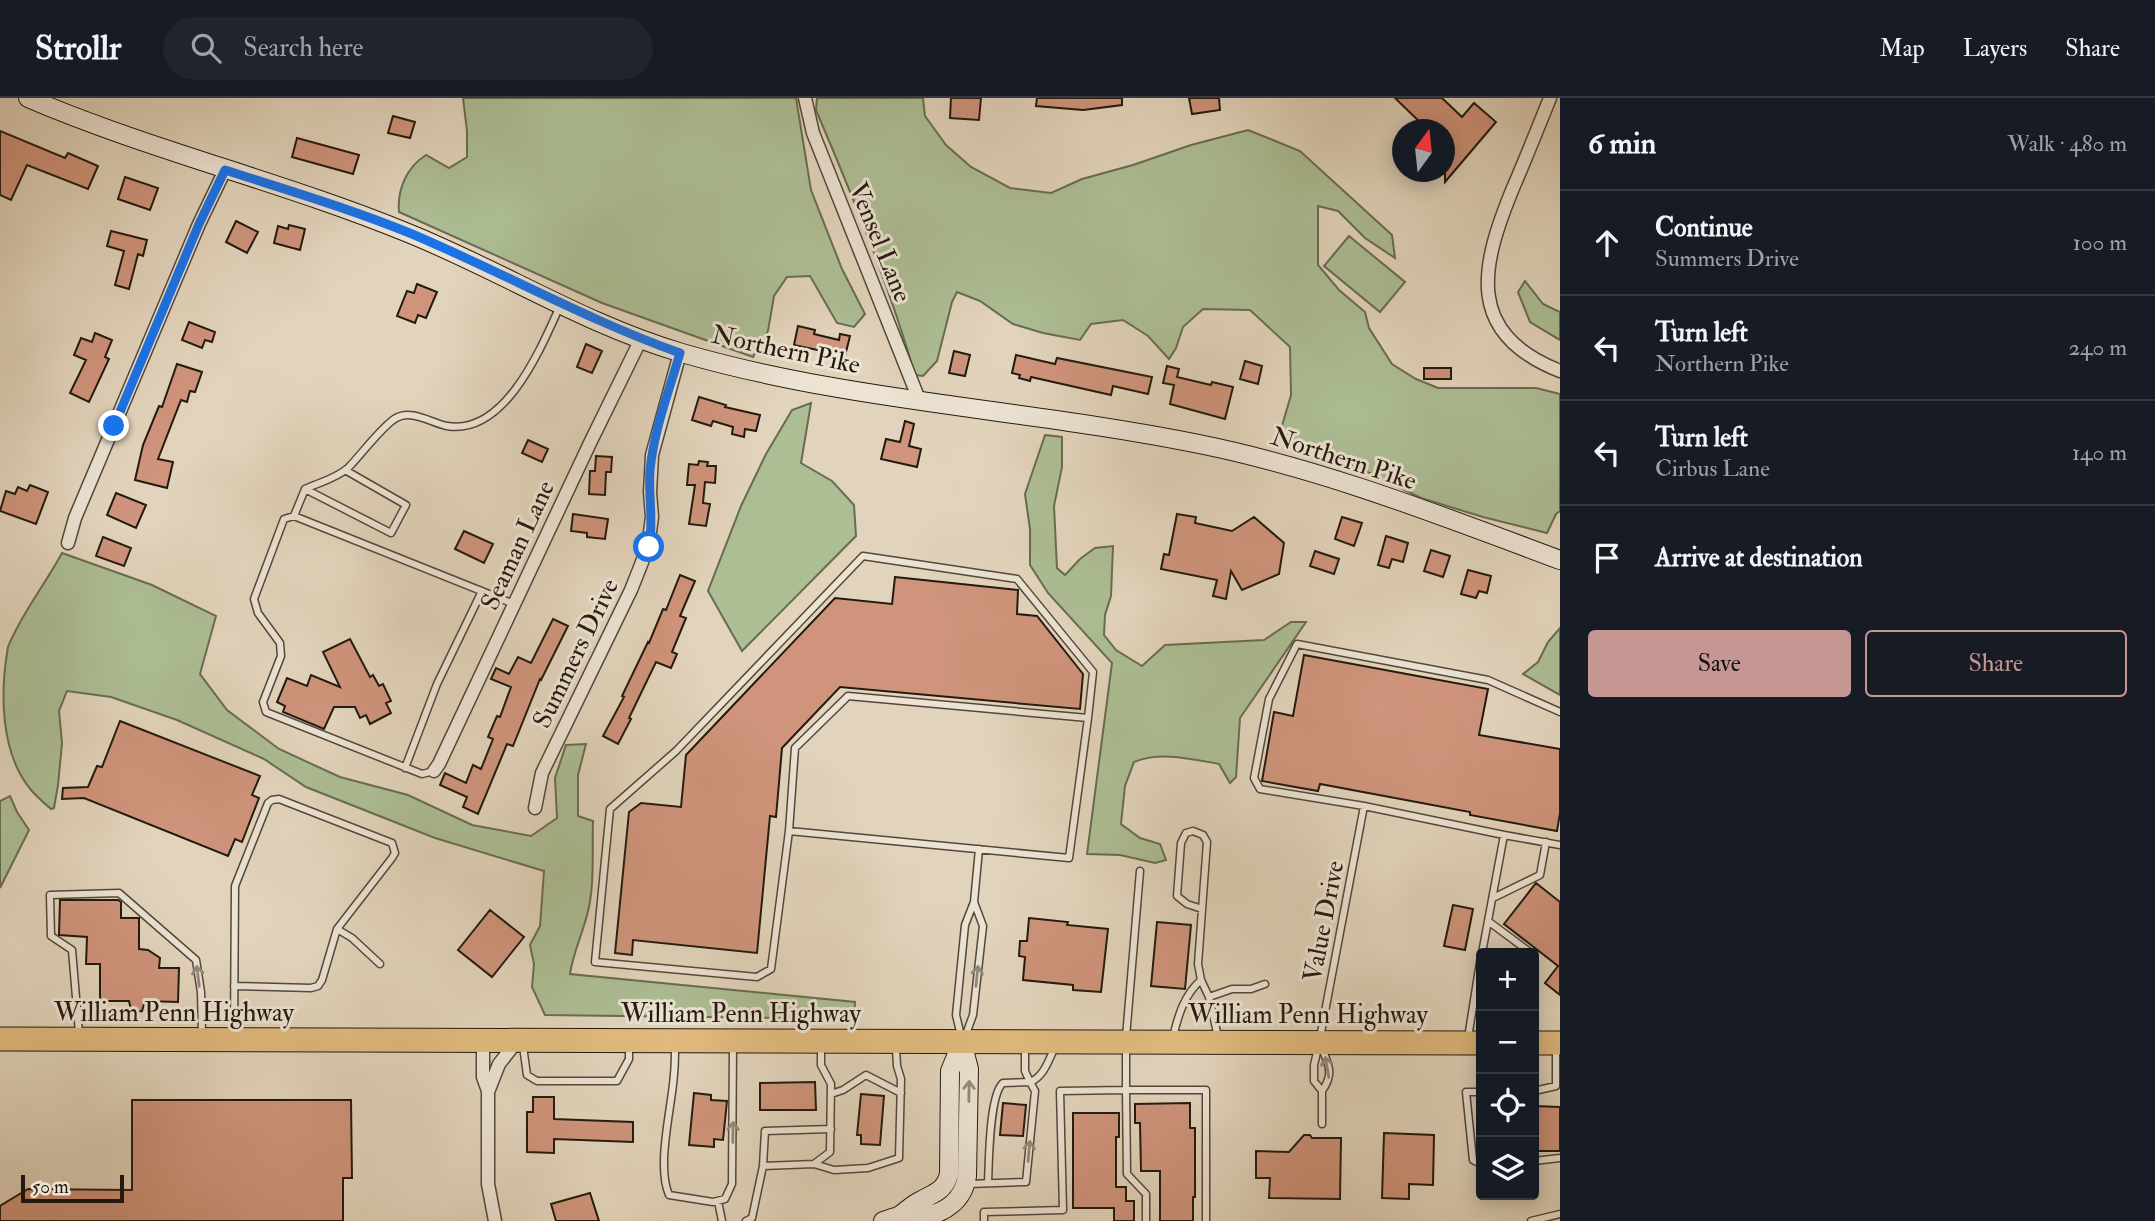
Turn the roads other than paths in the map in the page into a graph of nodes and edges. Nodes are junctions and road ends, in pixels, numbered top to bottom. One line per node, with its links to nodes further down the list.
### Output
1 (28, 98): 4 (street, Northern Pike)
2 (805, 98): 9 (street, Vensel Lane)
3 (1550, 98): 8 (street)
4 (225, 170): 5 (street, Northern Pike); 13 (street)
5 (560, 304): 6 (street, Northern Pike); 10 (lane)
6 (641, 339): 7 (street, Northern Pike); 16 (street, Seaman Lane)
7 (680, 353): 9 (street, Northern Pike); 22 (street, Summers Drive)
8 (1560, 371)
9 (920, 402): 14 (street, Northern Pike)
10 (345, 470): 11 (lane); 11 (lane)
11 (305, 489): 12 (lane)
12 (294, 516): 15 (lane); 19 (lane)
13 (68, 543)
14 (1560, 560)
15 (482, 591): 16 (lane); 19 (lane)
16 (514, 604): 20 (street, Seaman Lane)
17 (1560, 712): 21 (lane)
18 (1088, 718): 23 (lane); 23 (lane); 27 (lane)
19 (405, 768): 20 (lane)
20 (434, 771)
21 (1364, 806): 24 (lane); 59 (lane, Value Drive)
22 (535, 808)
23 (789, 831): 27 (lane)
24 (1504, 835): 25 (lane); 29 (lane)
25 (1546, 842): 26 (lane); 29 (lane)
26 (1559, 843)
27 (979, 849): 30 (lane)
28 (1140, 871): 56 (lane)
29 (1493, 898): 32 (lane)
30 (974, 902): 53 (lane); 53 (lane, one-way to 30)
31 (1202, 909): 31 (lane); 37 (lane)
32 (1488, 921): 34 (lane); 35 (lane)
33 (337, 929): 36 (lane); 39 (lane); 39 (lane)
34 (1483, 948)
35 (1524, 948)
36 (380, 964)
37 (1201, 980): 40 (lane); 57 (lane)
38 (1265, 984): 40 (lane)
39 (234, 986): 45 (lane)
40 (1209, 997): 58 (lane)
41 (1477, 1011): 60 (lane)
42 (0, 1039): 43 (highway, William Penn Highway)
43 (79, 1039): 44 (highway, William Penn Highway); 44 (lane, one-way to 43)
44 (202, 1040): 45 (highway, William Penn Highway)
45 (234, 1040): 46 (highway, William Penn Highway)
46 (483, 1040): 47 (highway, William Penn Highway); 67 (street)
47 (520, 1041): 48 (highway, William Penn Highway); 48 (lane); 67 (street)
48 (629, 1041): 49 (highway, William Penn Highway)
49 (676, 1041): 50 (highway, William Penn Highway); 81 (lane)
50 (733, 1041): 51 (highway, William Penn Highway); 81 (lane, one-way to 50)
51 (821, 1041): 52 (highway, William Penn Highway); 70 (lane)
52 (896, 1042): 53 (highway, William Penn Highway); 69 (lane)
53 (962, 1042): 54 (highway, William Penn Highway); 79 (street, one-way to 53); 80 (street)
54 (1025, 1042): 55 (highway, William Penn Highway); 62 (lane)
55 (1057, 1042): 56 (highway, William Penn Highway); 62 (lane)
56 (1126, 1042): 57 (highway, William Penn Highway); 64 (lane)
57 (1171, 1042): 58 (highway, William Penn Highway)
58 (1219, 1042): 59 (highway, William Penn Highway)
59 (1320, 1043): 60 (highway, William Penn Highway); 66 (lane, Value Drive); 66 (lane, one-way to 59)
60 (1475, 1043)
61 (1550, 1043): 63 (lane)
62 (1030, 1082): 78 (lane); 78 (lane, one-way to 62)
63 (1558, 1086): 65 (lane)
64 (1126, 1090): 87 (lane); 88 (lane); 89 (lane)
65 (1539, 1090)
66 (1322, 1091): 71 (lane)
67 (488, 1092): 84 (street)
68 (1476, 1092): 75 (lane)
69 (901, 1093): 70 (lane); 76 (lane)
70 (831, 1094): 72 (lane)
71 (1322, 1124)
72 (831, 1129): 76 (lane); 77 (lane)
73 (1560, 1158): 74 (lane)
74 (1539, 1160)
75 (1476, 1162)
76 (814, 1164): 77 (lane)
77 (763, 1166): 86 (lane)
78 (988, 1183): 79 (lane)
79 (966, 1184): 80 (lane); 83 (street)
80 (944, 1187): 83 (street)
81 (722, 1200): 85 (lane)
82 (1560, 1214): 90 (lane)
83 (892, 1218)
84 (495, 1221)
85 (722, 1221)
86 (746, 1221)
87 (984, 1221)
88 (1146, 1221)
89 (1206, 1221)
90 (1532, 1221)

